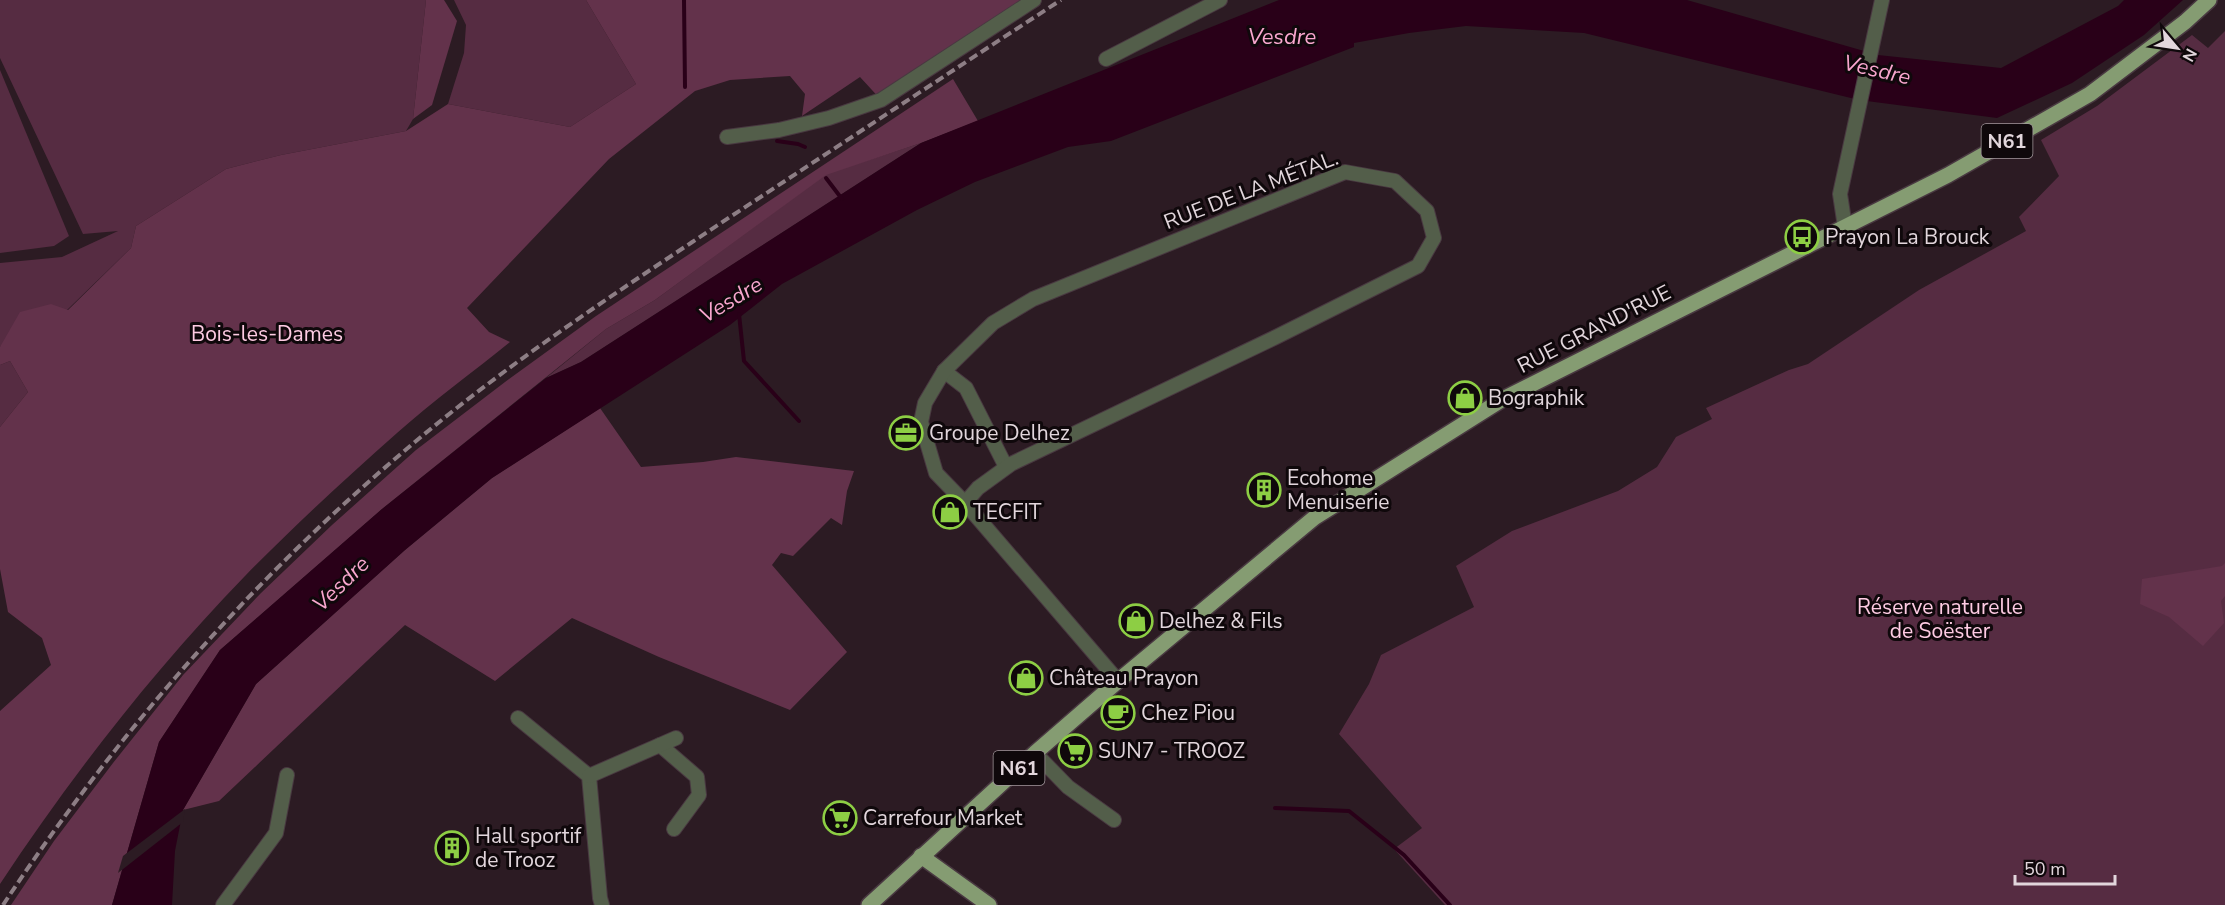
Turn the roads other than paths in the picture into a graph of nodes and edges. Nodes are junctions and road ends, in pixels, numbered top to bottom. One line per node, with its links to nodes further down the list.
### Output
1 (1034, 0): 6 (street)
2 (1220, 0): 5 (street)
3 (1882, 0): 7 (street)
4 (2209, 0): 7 (main road, RUE GRAND'RUE / N61)
5 (1106, 59)
6 (727, 137)
7 (1845, 226): 11 (main road, RUE GRAND'RUE / N61)
8 (944, 371): 9 (street); 9 (street, RUE DE LA MÉTAL.); 10 (street, RUE DE LA MÉTAL.)
9 (1006, 467): 10 (street, RUE DE LA MÉTAL.)
10 (965, 503): 11 (street, RUE DE LA MÉTAL.)
11 (1118, 681): 15 (main road, RUE GRAND'RUE / N61)
12 (518, 718): 17 (street)
13 (676, 738): 14 (street)
14 (660, 745): 17 (street); 19 (street)
15 (1035, 753): 18 (street); 20 (main road, RUE GRAND'RUE / N61)
16 (287, 775): 21 (street)
17 (589, 776): 22 (street)
18 (1114, 820)
19 (674, 829)
20 (921, 856): 23 (main road, RUE GRAND'RUE / N61); 24 (main road)
21 (224, 905)
22 (602, 905)
23 (868, 905)
24 (989, 905)

